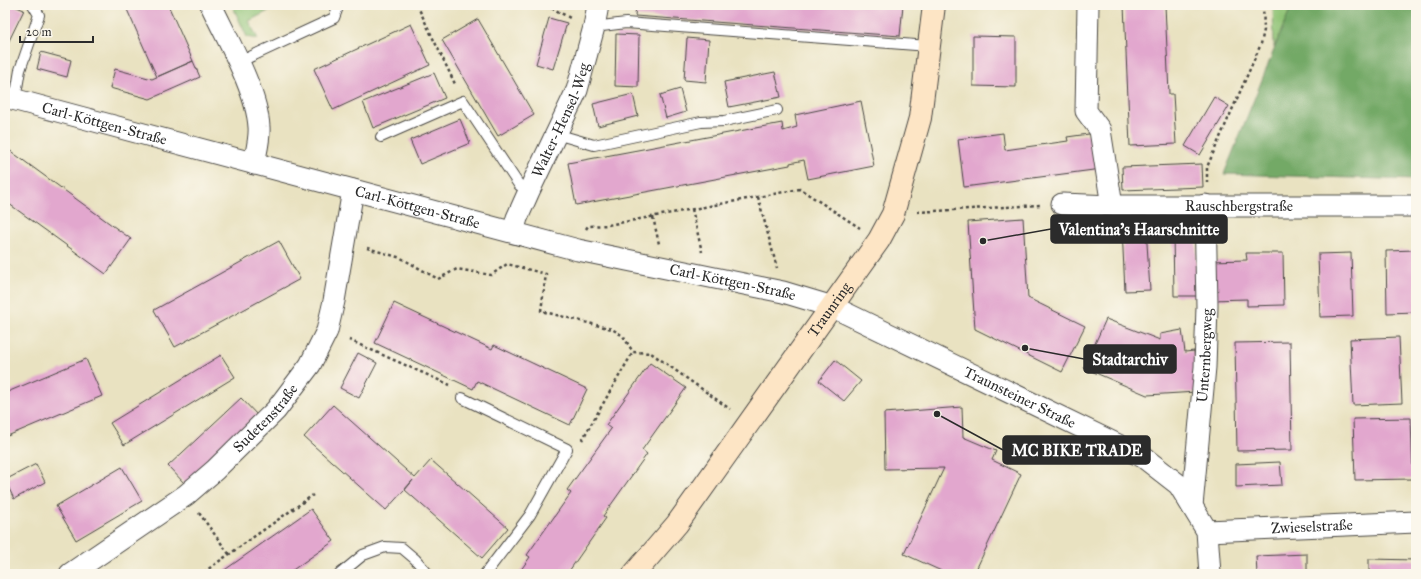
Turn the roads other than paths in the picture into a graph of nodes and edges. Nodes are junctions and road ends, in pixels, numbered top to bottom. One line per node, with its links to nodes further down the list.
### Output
1 (34, 5): 10 (lane)
2 (211, 5): 9 (street)
3 (336, 5): 9 (lane)
4 (598, 5): 7 (street, Walter-Hensel-Weg)
5 (934, 5): 8 (street, Traunring)
6 (1088, 5): 18 (street)
7 (594, 27): 8 (lane); 12 (street, Walter-Hensel-Weg)
8 (929, 46): 22 (street, Traunring)
9 (239, 62): 14 (street)
10 (10, 99): 14 (street, Carl-Köttgen-Straße)
11 (777, 110): 12 (lane)
12 (556, 134): 16 (street, Walter-Hensel-Weg)
13 (381, 137): 16 (lane)
14 (254, 164): 15 (street, Carl-Köttgen-Straße)
15 (353, 190): 21 (street, Carl-Köttgen-Straße); 27 (street, Sudetenstraße)
16 (529, 191): 21 (street, Walter-Hensel-Weg)
17 (1062, 204): 18 (street, Rauschbergstraße)
18 (1112, 206): 19 (street, Rauschbergstraße)
19 (1205, 206): 20 (street, Rauschbergstraße); 24 (street, Unternbergweg)
20 (1416, 206)
21 (513, 232): 22 (street, Carl-Köttgen-Straße)
22 (833, 307): 24 (street, Traunsteiner Straße); 31 (street, Traunring)
23 (462, 398): 30 (lane)
24 (1192, 506): 26 (street, Traunsteiner Straße)
25 (1416, 522): 26 (street, Zwieselstraße)
26 (1208, 531): 32 (street, Traunsteiner Straße)
27 (70, 574)
28 (340, 574): 29 (lane)
29 (428, 574)
30 (485, 574)
31 (634, 574)
32 (1210, 574)

